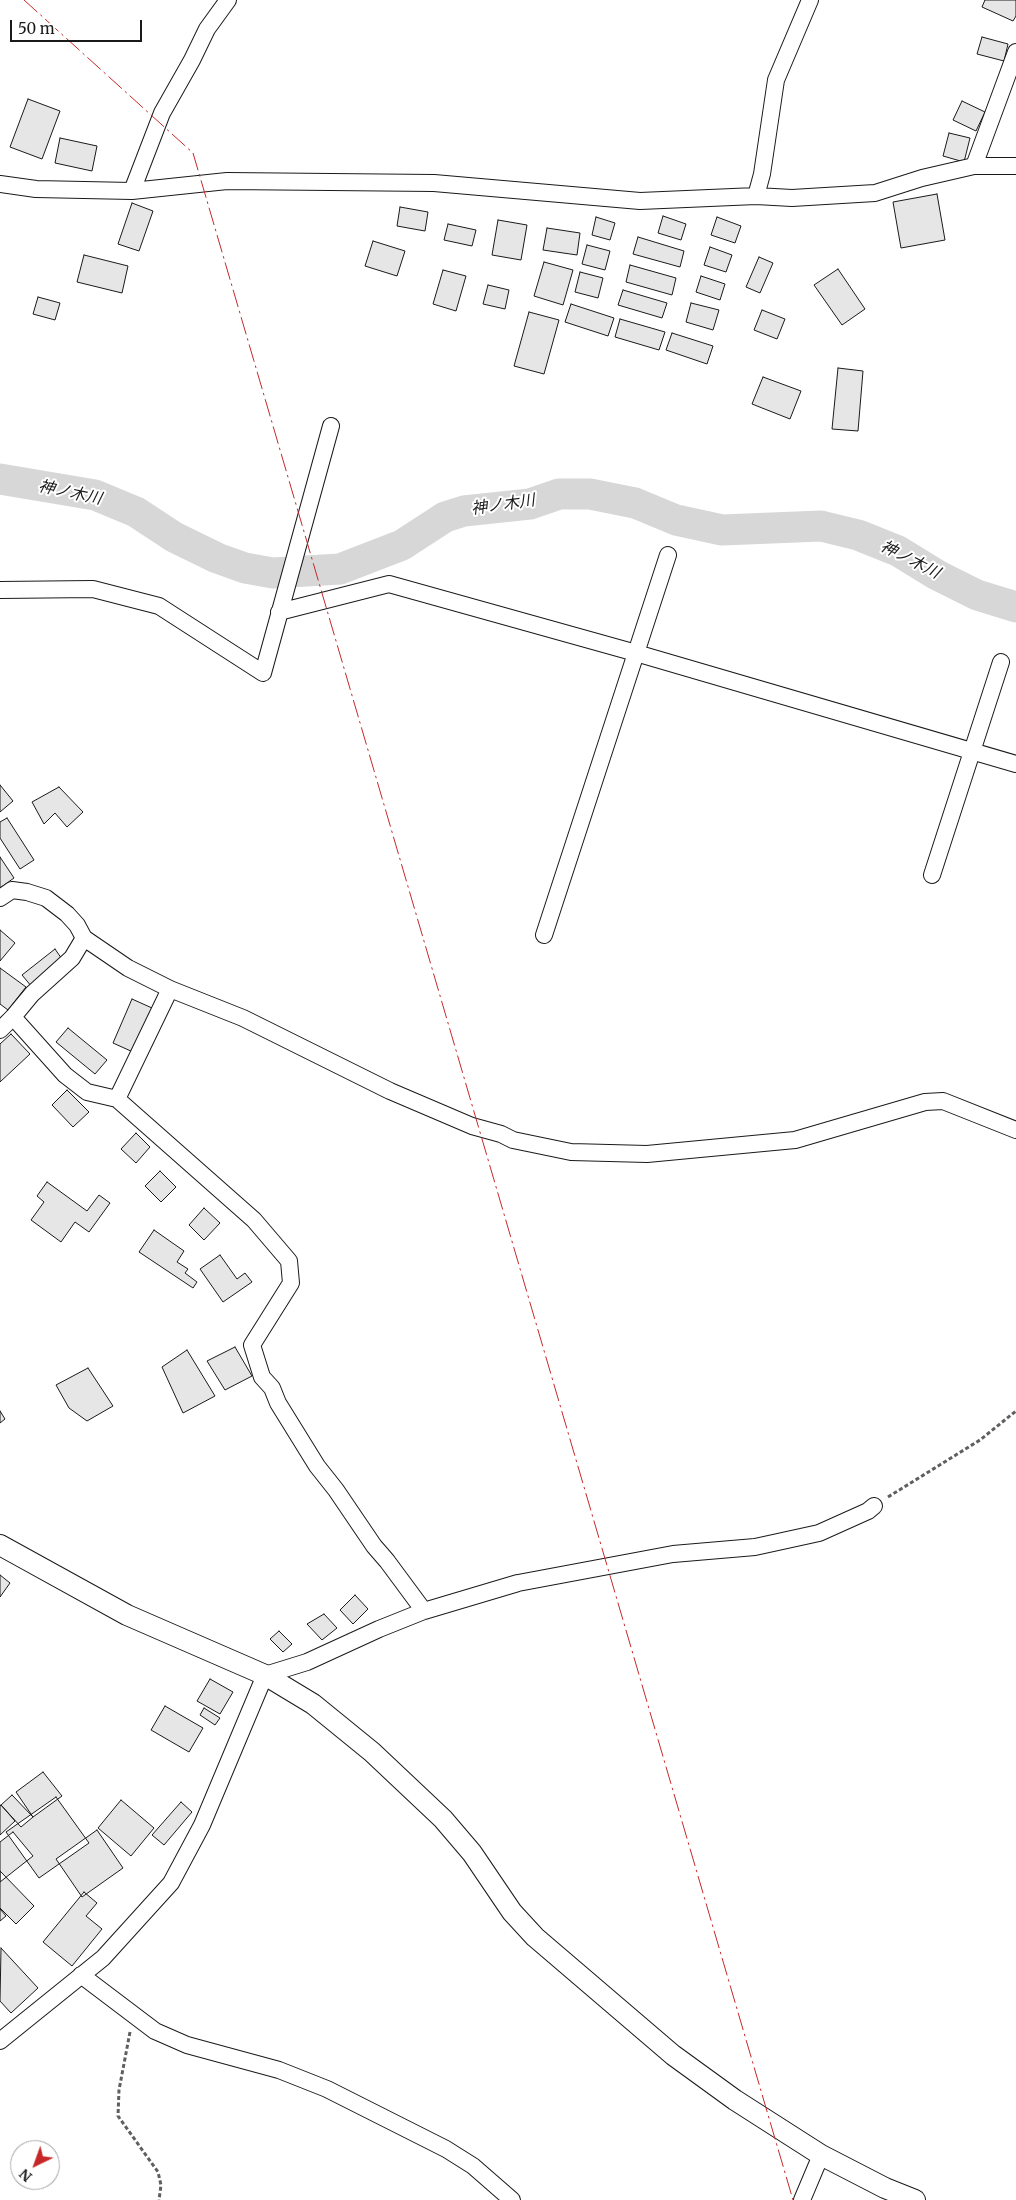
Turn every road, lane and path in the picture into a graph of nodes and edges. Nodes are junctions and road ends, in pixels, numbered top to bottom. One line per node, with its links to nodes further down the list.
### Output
1 (228, 0): 7 (street)
2 (810, 0): 8 (street)
3 (1016, 52): 4 (street)
4 (974, 166): 5 (street); 8 (street)
5 (1016, 166)
6 (0, 184): 7 (street)
7 (132, 191): 8 (street)
8 (756, 196)
9 (331, 426): 12 (street)
10 (668, 555): 13 (street)
11 (0, 590): 12 (street)
12 (279, 612): 13 (street)
13 (636, 653): 15 (street); 19 (street)
14 (1001, 662): 15 (street)
15 (973, 752): 16 (street); 17 (street)
16 (1016, 764)
17 (932, 875)
18 (0, 898): 20 (street)
19 (544, 935)
20 (84, 938): 21 (street); 22 (street)
21 (170, 989): 24 (street); 25 (street)
22 (13, 1017): 23 (street); 24 (street)
23 (0, 1030)
24 (118, 1099): 29 (street)
25 (1016, 1130)
26 (1016, 1411): 27 (path)
27 (874, 1506): 29 (street)
28 (0, 1546): 30 (street)
29 (424, 1611): 30 (street)
30 (265, 1675): 31 (street); 34 (street)
31 (82, 1975): 32 (street); 33 (street)
32 (133, 2016): 35 (path); 36 (street)
33 (0, 2041)
34 (821, 2155): 37 (street); 38 (street)
35 (159, 2200)
36 (512, 2200)
37 (802, 2200)
38 (915, 2200)

